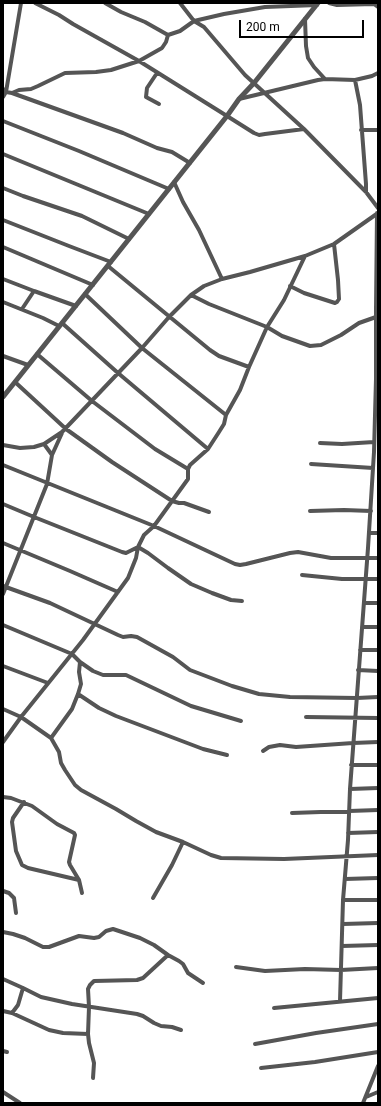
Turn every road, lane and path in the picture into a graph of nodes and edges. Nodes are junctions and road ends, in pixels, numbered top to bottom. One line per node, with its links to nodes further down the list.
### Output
1 (21, 3): 19 (street)
2 (35, 3): 13 (street)
3 (106, 3): 12 (street)
4 (180, 3): 11 (street)
5 (262, 3): 9 (street)
6 (329, 3): 8 (street)
7 (317, 4): 9 (street); 10 (street)
8 (375, 5)
9 (265, 7): 11 (street)
10 (305, 19): 16 (street); 18 (street)
11 (194, 21): 12 (street); 18 (street)
12 (168, 35): 13 (street)
13 (138, 61): 14 (street); 20 (street)
14 (157, 73): 24 (street); 25 (street)
15 (378, 73): 17 (street)
16 (325, 79): 17 (street); 21 (street)
17 (356, 80): 28 (street)
18 (254, 83): 21 (street); 23 (street)
19 (5, 91): 20 (street); 22 (street)
20 (12, 93): 31 (street)
21 (266, 93): 23 (street); 27 (street)
22 (3, 97)
23 (239, 99): 25 (street)
24 (159, 104)
25 (227, 116): 27 (street); 31 (street)
26 (3, 121): 34 (street)
27 (304, 129): 35 (street)
28 (361, 130): 29 (street); 35 (street)
29 (378, 130)
30 (3, 154): 38 (street)
31 (190, 163): 32 (street)
32 (174, 182): 34 (street); 46 (street)
33 (3, 188): 40 (street)
34 (169, 189): 38 (street)
35 (366, 192): 36 (street)
36 (378, 208)
37 (378, 213): 41 (street); 55 (street)
38 (150, 214): 40 (street)
39 (3, 220): 44 (street)
40 (129, 239): 44 (street)
41 (334, 244): 43 (street); 48 (street)
42 (3, 247): 47 (street)
43 (305, 256): 46 (street); 48 (street)
44 (110, 264): 47 (street); 56 (street)
45 (3, 279): 49 (street)
46 (222, 279): 51 (street)
47 (93, 285): 50 (street)
48 (290, 286): 59 (street)
49 (34, 291): 53 (street); 54 (street)
50 (85, 294): 53 (street); 61 (street)
51 (191, 295): 56 (street); 59 (street)
52 (3, 302): 54 (street)
53 (76, 306): 58 (street)
54 (22, 309): 58 (street)
55 (377, 309): 57 (street)
56 (169, 317): 61 (street); 66 (street)
57 (376, 317): 59 (street); 60 (street)
58 (61, 324): 62 (street); 67 (street)
59 (267, 327): 66 (street)
60 (377, 333): 64 (street)
61 (142, 348): 67 (street); 73 (street)
62 (37, 354): 65 (street); 71 (street)
63 (3, 356): 65 (street)
64 (377, 356): 68 (street)
65 (28, 365): 69 (street)
66 (249, 367): 73 (street)
67 (118, 373): 71 (street); 79 (street)
68 (377, 379): 72 (street)
69 (15, 382): 70 (street); 74 (street)
70 (3, 397)
71 (92, 401): 74 (street); 85 (street)
72 (377, 401): 75 (street)
73 (226, 415): 79 (street)
74 (64, 431): 77 (street); 81 (street); 87 (street)
75 (374, 442): 76 (street); 80 (street)
76 (320, 443)
77 (44, 444): 78 (street); 81 (street)
78 (3, 445)
79 (208, 449): 85 (street)
80 (376, 452): 84 (street)
81 (52, 455): 86 (street)
82 (311, 464): 84 (street)
83 (3, 465): 86 (street)
84 (373, 468): 90 (street)
85 (188, 469): 87 (street)
86 (46, 484): 92 (street); 93 (street)
87 (172, 501): 91 (street); 93 (street)
88 (3, 504): 92 (street)
89 (310, 511): 90 (street)
90 (370, 511): 94 (street)
91 (209, 512)
92 (34, 517): 97 (street); 98 (street)
93 (154, 526): 97 (street); 99 (street)
94 (369, 533): 95 (street); 99 (street)
95 (378, 533)
96 (3, 543): 98 (street)
97 (138, 547): 105 (street); 107 (street)
98 (20, 550): 104 (street); 105 (street)
99 (368, 558): 100 (street); 102 (street)
100 (378, 558)
101 (302, 575): 102 (street)
102 (366, 578): 103 (street); 108 (street)
103 (378, 579)
104 (4, 586): 106 (street); 110 (street)
105 (118, 592): 110 (street)
106 (3, 594)
107 (242, 601)
108 (364, 603): 109 (street); 112 (street)
109 (378, 604)
110 (95, 624): 116 (street); 124 (street)
111 (3, 625): 116 (street)
112 (362, 627): 113 (street); 114 (street)
113 (378, 627)
114 (360, 650): 115 (street); 119 (street)
115 (378, 650)
116 (72, 654): 117 (street); 121 (street)
117 (80, 662): 122 (street); 130 (street)
118 (3, 666): 121 (street)
119 (358, 670): 120 (street); 124 (street)
120 (378, 671)
121 (48, 684): 126 (street)
122 (78, 694): 131 (street); 136 (street)
123 (378, 697): 124 (street)
124 (357, 698): 128 (street)
125 (3, 709): 126 (street)
126 (21, 717): 131 (street); 132 (street)
127 (306, 717): 128 (street)
128 (355, 718): 129 (street); 134 (street)
129 (378, 718)
130 (241, 721)
131 (51, 738): 148 (street)
132 (3, 742)
133 (378, 742): 134 (street)
134 (353, 743): 135 (street); 137 (street)
135 (263, 751)
136 (227, 755)
137 (351, 765): 138 (street); 140 (street)
138 (378, 765)
139 (378, 788): 140 (street)
140 (350, 789): 143 (street)
141 (3, 797): 142 (street)
142 (24, 802): 153 (street); 153 (street)
143 (349, 810): 144 (street); 145 (street); 147 (street)
144 (378, 810)
145 (292, 813)
146 (378, 832): 147 (street)
147 (348, 833): 150 (street)
148 (183, 842): 150 (street); 156 (street)
149 (378, 855): 150 (street)
150 (346, 856): 152 (street)
151 (378, 878): 152 (street)
152 (345, 879): 157 (street)
153 (79, 880): 155 (street)
154 (3, 891): 159 (street)
155 (82, 893)
156 (153, 898)
157 (343, 900): 158 (street); 161 (street)
158 (378, 900)
159 (16, 913)
160 (378, 923): 161 (street)
161 (343, 924): 164 (street)
162 (3, 932): 165 (street)
163 (378, 945): 164 (street)
164 (342, 946): 168 (street)
165 (168, 955): 170 (street); 174 (street)
166 (236, 967): 168 (street)
167 (378, 968): 168 (street)
168 (341, 970): 173 (street)
169 (3, 979): 171 (street)
170 (203, 982)
171 (23, 988): 174 (street); 177 (street)
172 (378, 998): 173 (street)
173 (340, 1001): 175 (street)
174 (89, 1007): 179 (street); 180 (street)
175 (274, 1008)
176 (3, 1011): 177 (street)
177 (12, 1013): 180 (street)
178 (378, 1024): 181 (street)
179 (181, 1030)
180 (88, 1034): 185 (street)
181 (255, 1044)
182 (378, 1052): 184 (street)
183 (378, 1066): 188 (street)
184 (261, 1068)
185 (93, 1078)
186 (3, 1092): 189 (street)
187 (378, 1092): 188 (street)
188 (366, 1098): 190 (street)
189 (20, 1103)
190 (363, 1103)

